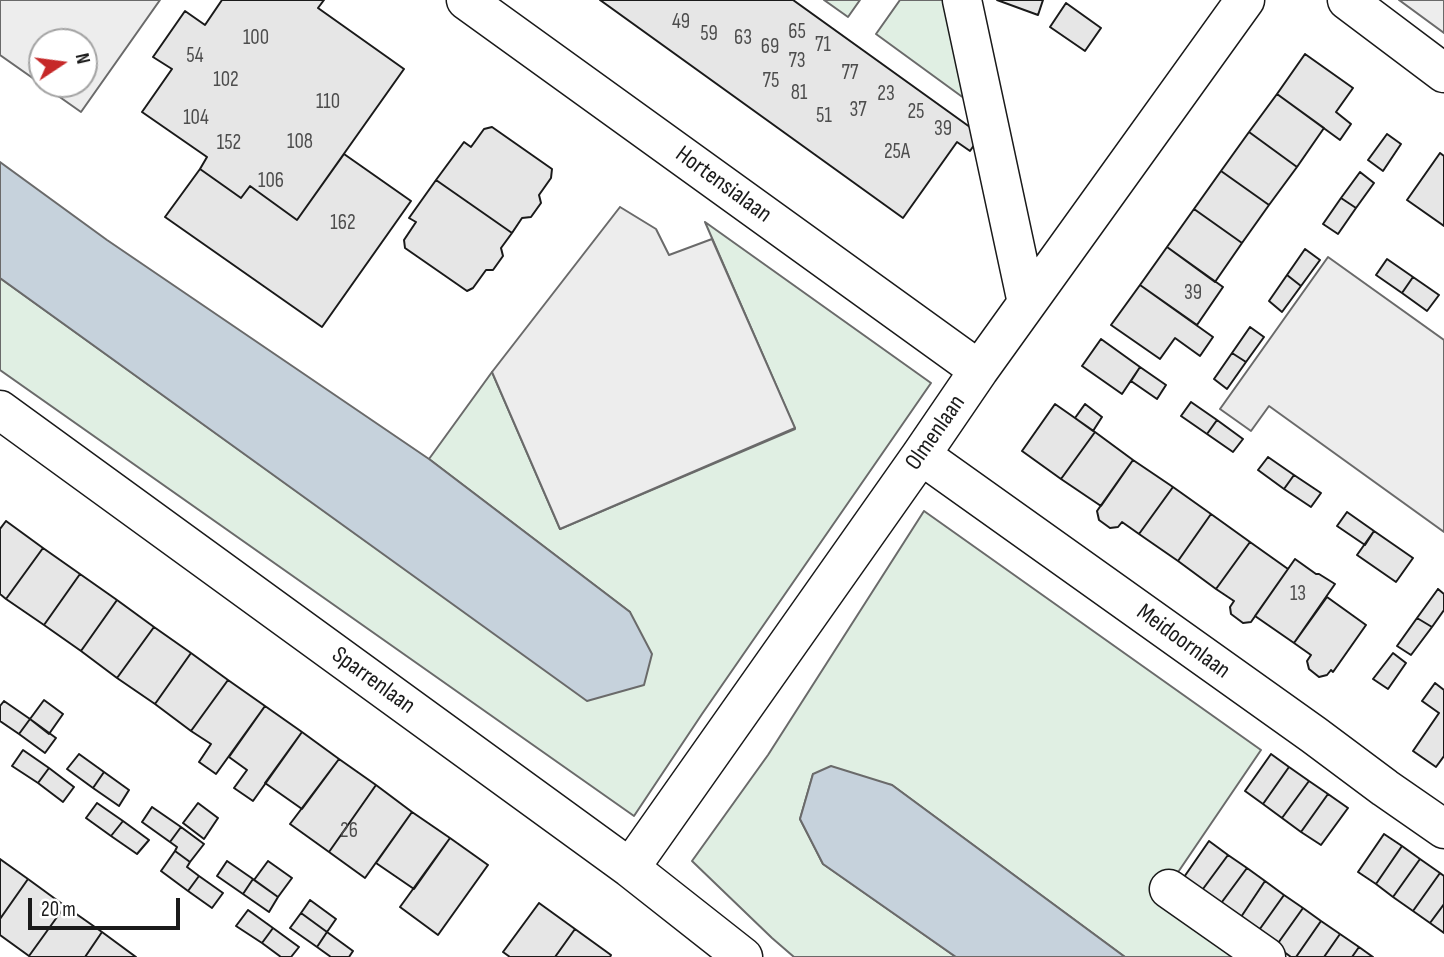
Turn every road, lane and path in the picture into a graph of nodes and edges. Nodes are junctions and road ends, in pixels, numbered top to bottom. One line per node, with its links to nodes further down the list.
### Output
1 (466, 0): 7 (street, Hortensialaan)
2 (962, 0): 6 (street)
3 (1245, 0): 6 (street, Olmenlaan)
4 (1347, 0): 5 (street)
5 (1444, 73)
6 (1027, 303): 7 (street, Olmenlaan)
7 (979, 370): 9 (street, Olmenlaan)
8 (0, 410): 11 (street, Sparrenlaan)
9 (921, 455): 10 (street, Meidoornlaan); 11 (street, Olmenlaan)
10 (1444, 829)
11 (630, 868): 13 (street, Sparrenlaan)
12 (1169, 889): 14 (street)
13 (743, 957)
14 (1266, 957)

